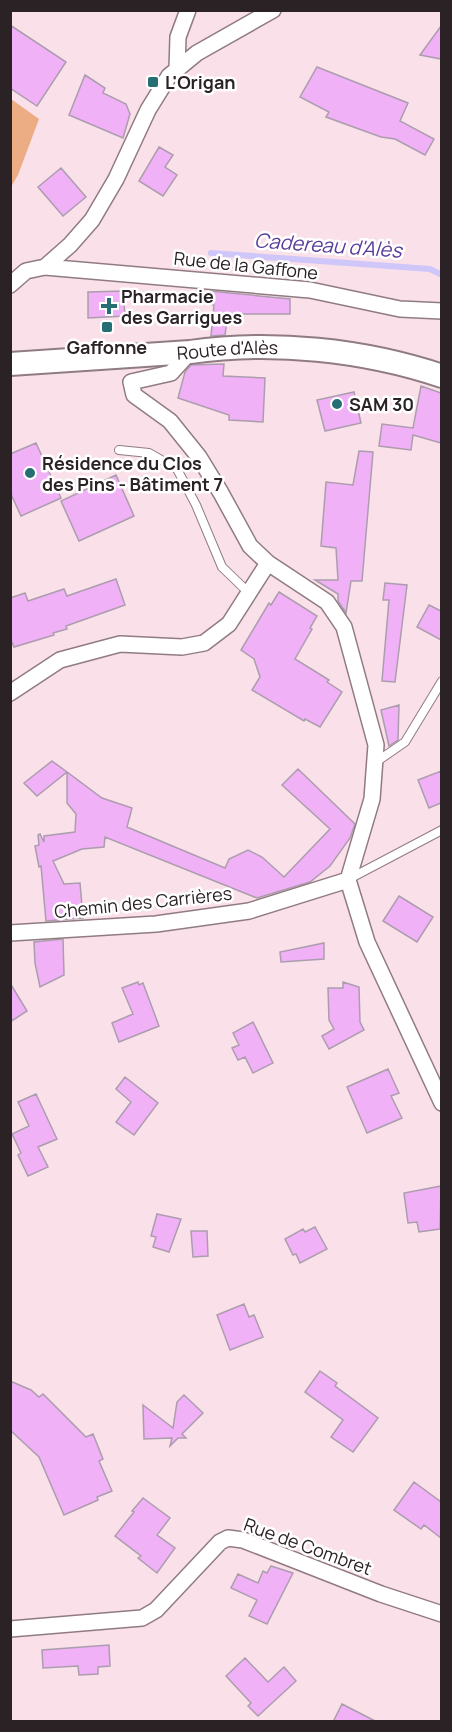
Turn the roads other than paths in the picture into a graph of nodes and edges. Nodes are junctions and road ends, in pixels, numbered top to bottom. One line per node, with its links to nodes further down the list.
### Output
1 (188, 10): 3 (street)
2 (273, 10): 3 (street)
3 (177, 69): 4 (street)
4 (45, 267): 5 (street); 6 (street, Rue de la Gaffone)
5 (10, 285)
6 (441, 311)
7 (190, 352): 8 (main road, Route d'Alès); 9 (main road, Route d'Alès); 11 (street)
8 (10, 364)
9 (441, 376)
10 (119, 450): 12 (lane)
11 (268, 563): 12 (street); 15 (street)
12 (249, 593): 14 (street)
13 (441, 681): 15 (lane)
14 (10, 693)
15 (375, 763): 17 (street)
16 (441, 830): 17 (lane, Chemin des Carrières)
17 (348, 880): 18 (street, Chemin des Carrières); 19 (street)
18 (10, 933)
19 (441, 1103)
20 (441, 1614): 21 (street, Rue de Combret)
21 (10, 1629)

